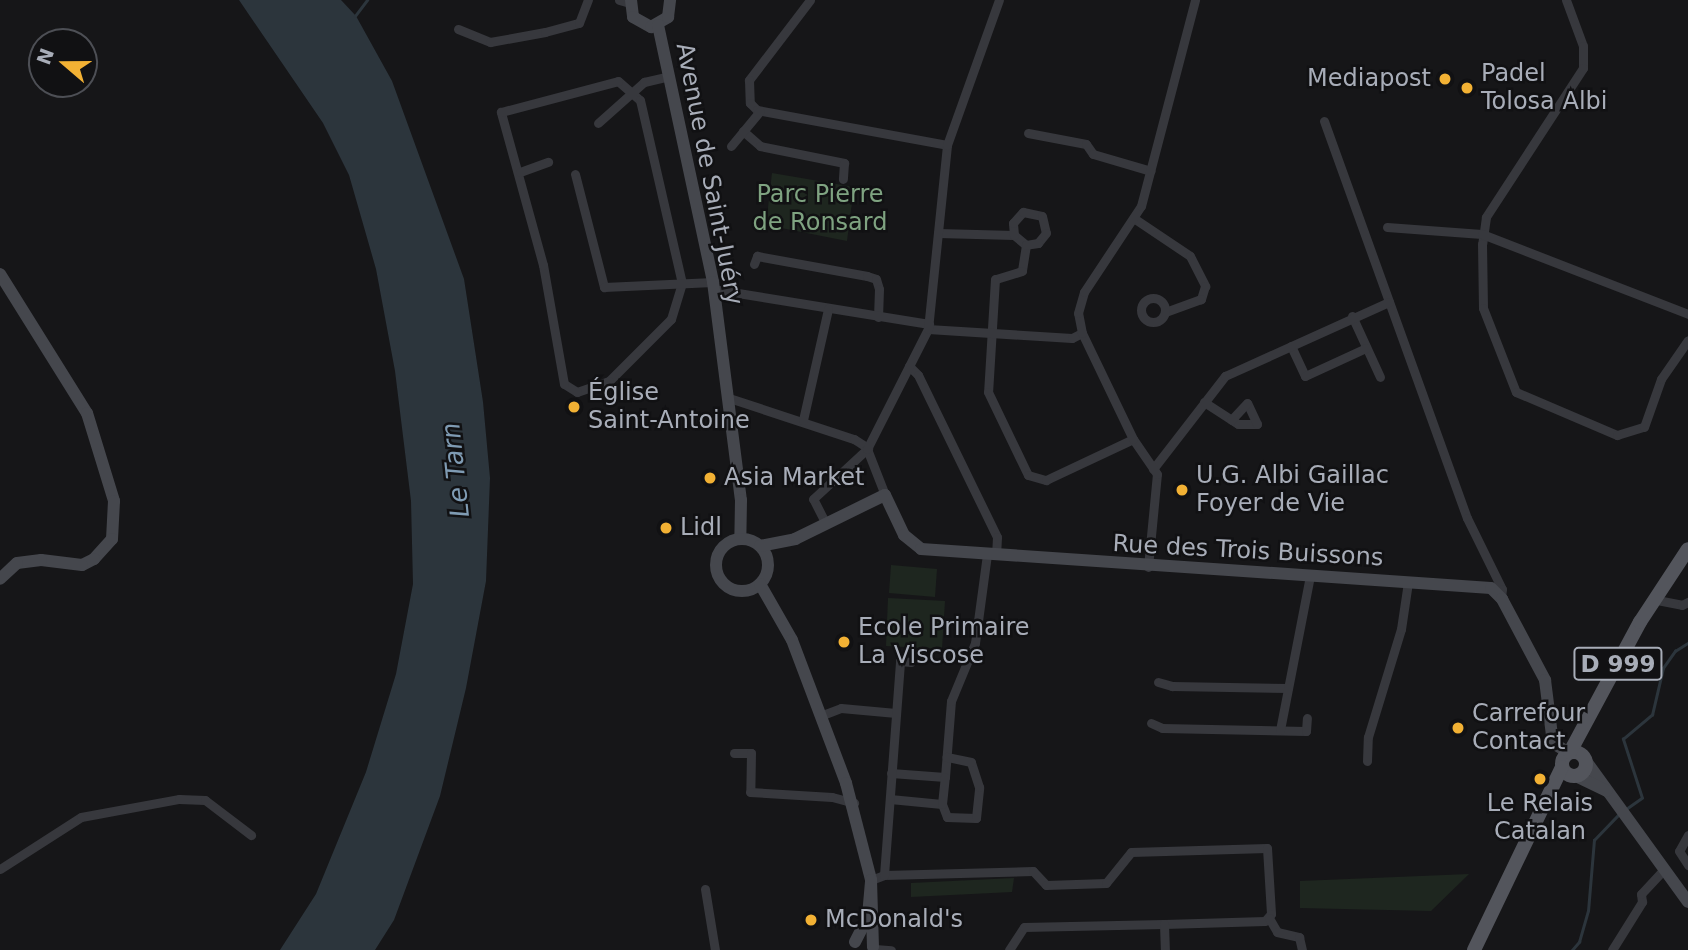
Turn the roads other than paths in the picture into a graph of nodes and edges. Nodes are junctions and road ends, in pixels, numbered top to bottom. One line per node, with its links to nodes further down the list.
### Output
1 (588, 0): 9 (street)
2 (670, 0): 8 (street)
3 (810, 0): 12 (street)
4 (999, 0): 17 (street)
5 (1195, 0): 21 (street)
6 (1566, 0): 27 (street)
7 (627, 1): 8 (street)
8 (658, 25): 10 (street, Avenue de Saint-Juéry)
9 (457, 29)
10 (669, 76): 11 (street); 33 (street, Avenue de Saint-Juéry)
11 (634, 92): 14 (street); 20 (street); 32 (street)
12 (760, 111): 15 (street); 17 (street)
13 (1324, 121): 34 (street)
14 (598, 124)
15 (743, 131): 18 (street); 23 (street)
16 (1028, 133): 21 (street)
17 (947, 145): 26 (street)
18 (731, 146)
19 (548, 162): 20 (street)
20 (520, 172): 32 (street)
21 (1151, 172): 24 (street)
22 (575, 174): 32 (street)
23 (843, 179)
24 (1135, 219): 36 (street); 41 (street)
25 (1387, 228): 27 (street)
26 (938, 233): 28 (street); 40 (street)
27 (1482, 234): 37 (street); 43 (street)
28 (1014, 235): 29 (street); 29 (street)
29 (1026, 245): 42 (street)
30 (754, 264): 39 (street)
31 (0, 274): 66 (street)
32 (682, 283): 33 (street)
33 (713, 285): 35 (street); 48 (street, Avenue de Saint-Juéry)
34 (1389, 302): 38 (street); 69 (street)
35 (828, 309): 39 (street); 50 (street)
36 (1165, 312)
37 (1688, 314)
38 (1352, 316): 44 (street); 45 (street)
39 (878, 317): 40 (street)
40 (929, 326): 42 (street); 46 (street)
41 (1082, 333): 42 (street); 52 (street)
42 (991, 335): 52 (street)
43 (1688, 340)
44 (1291, 345): 45 (street); 49 (street)
45 (1366, 348): 47 (street)
46 (909, 366): 53 (street); 61 (street)
47 (1380, 377)
48 (726, 397): 50 (street); 58 (street, Avenue de Saint-Juéry)
49 (1203, 402): 51 (street); 54 (street)
50 (803, 420): 53 (street)
51 (1231, 420)
52 (1133, 439): 54 (street)
53 (867, 449): 55 (street); 56 (street)
54 (1153, 469): 62 (street)
55 (885, 495): 56 (street); 61 (street, Rue des Trois Buissons)
56 (826, 524): 57 (street)
57 (795, 538): 59 (street); 63 (street)
58 (740, 539): 59 (street); 68 (street)
59 (760, 546): 63 (street)
60 (1688, 549): 65 (main road, D 999)
61 (992, 555): 62 (street, Rue des Trois Buissons); 81 (street)
62 (1148, 567): 64 (street, Rue des Trois Buissons)
63 (768, 571): 68 (street)
64 (1310, 576): 67 (street, Rue des Trois Buissons); 74 (street)
65 (1668, 577): 70 (main road, D 999); 83 (main road, D 999)
66 (0, 579)
67 (1408, 582): 69 (street, Rue des Trois Buissons); 82 (street)
68 (760, 584): 76 (street)
69 (1496, 593): 83 (street)
70 (1657, 600): 71 (street); 83 (main road, D 999)
71 (1688, 602)
72 (911, 662): 75 (street)
73 (1158, 682): 74 (street)
74 (1288, 688): 79 (street)
75 (896, 713): 76 (street); 84 (street)
76 (820, 716): 86 (street)
77 (1307, 718): 79 (street)
78 (1151, 723): 79 (street)
79 (1280, 730)
80 (734, 752): 87 (street)
81 (947, 757): 85 (street); 90 (street)
82 (1367, 761)
83 (1572, 763): 97 (street); 110 (main road, D 999)
84 (891, 773): 85 (street); 88 (street)
85 (945, 777): 90 (street)
86 (846, 783): 87 (street); 89 (street)
87 (832, 797): 89 (street)
88 (890, 799): 90 (street); 98 (street)
89 (853, 803): 98 (street)
90 (942, 804)
91 (251, 835): 96 (street)
92 (1688, 835): 95 (street)
93 (1210, 839): 94 (street)
94 (1210, 852): 98 (street); 101 (street)
95 (1688, 865)
96 (0, 869)
97 (1664, 869): 100 (street); 111 (street)
98 (877, 878): 103 (street); 104 (street)
99 (705, 889): 105 (street)
100 (1688, 902)
101 (1269, 918): 102 (street); 109 (street)
102 (1164, 924): 107 (street); 108 (street)
103 (850, 946): 104 (street)
104 (875, 949): 106 (street)
105 (715, 950)
106 (891, 950)
107 (1009, 950)
108 (1165, 950)
109 (1302, 950)
110 (1474, 950)
111 (1612, 950)

